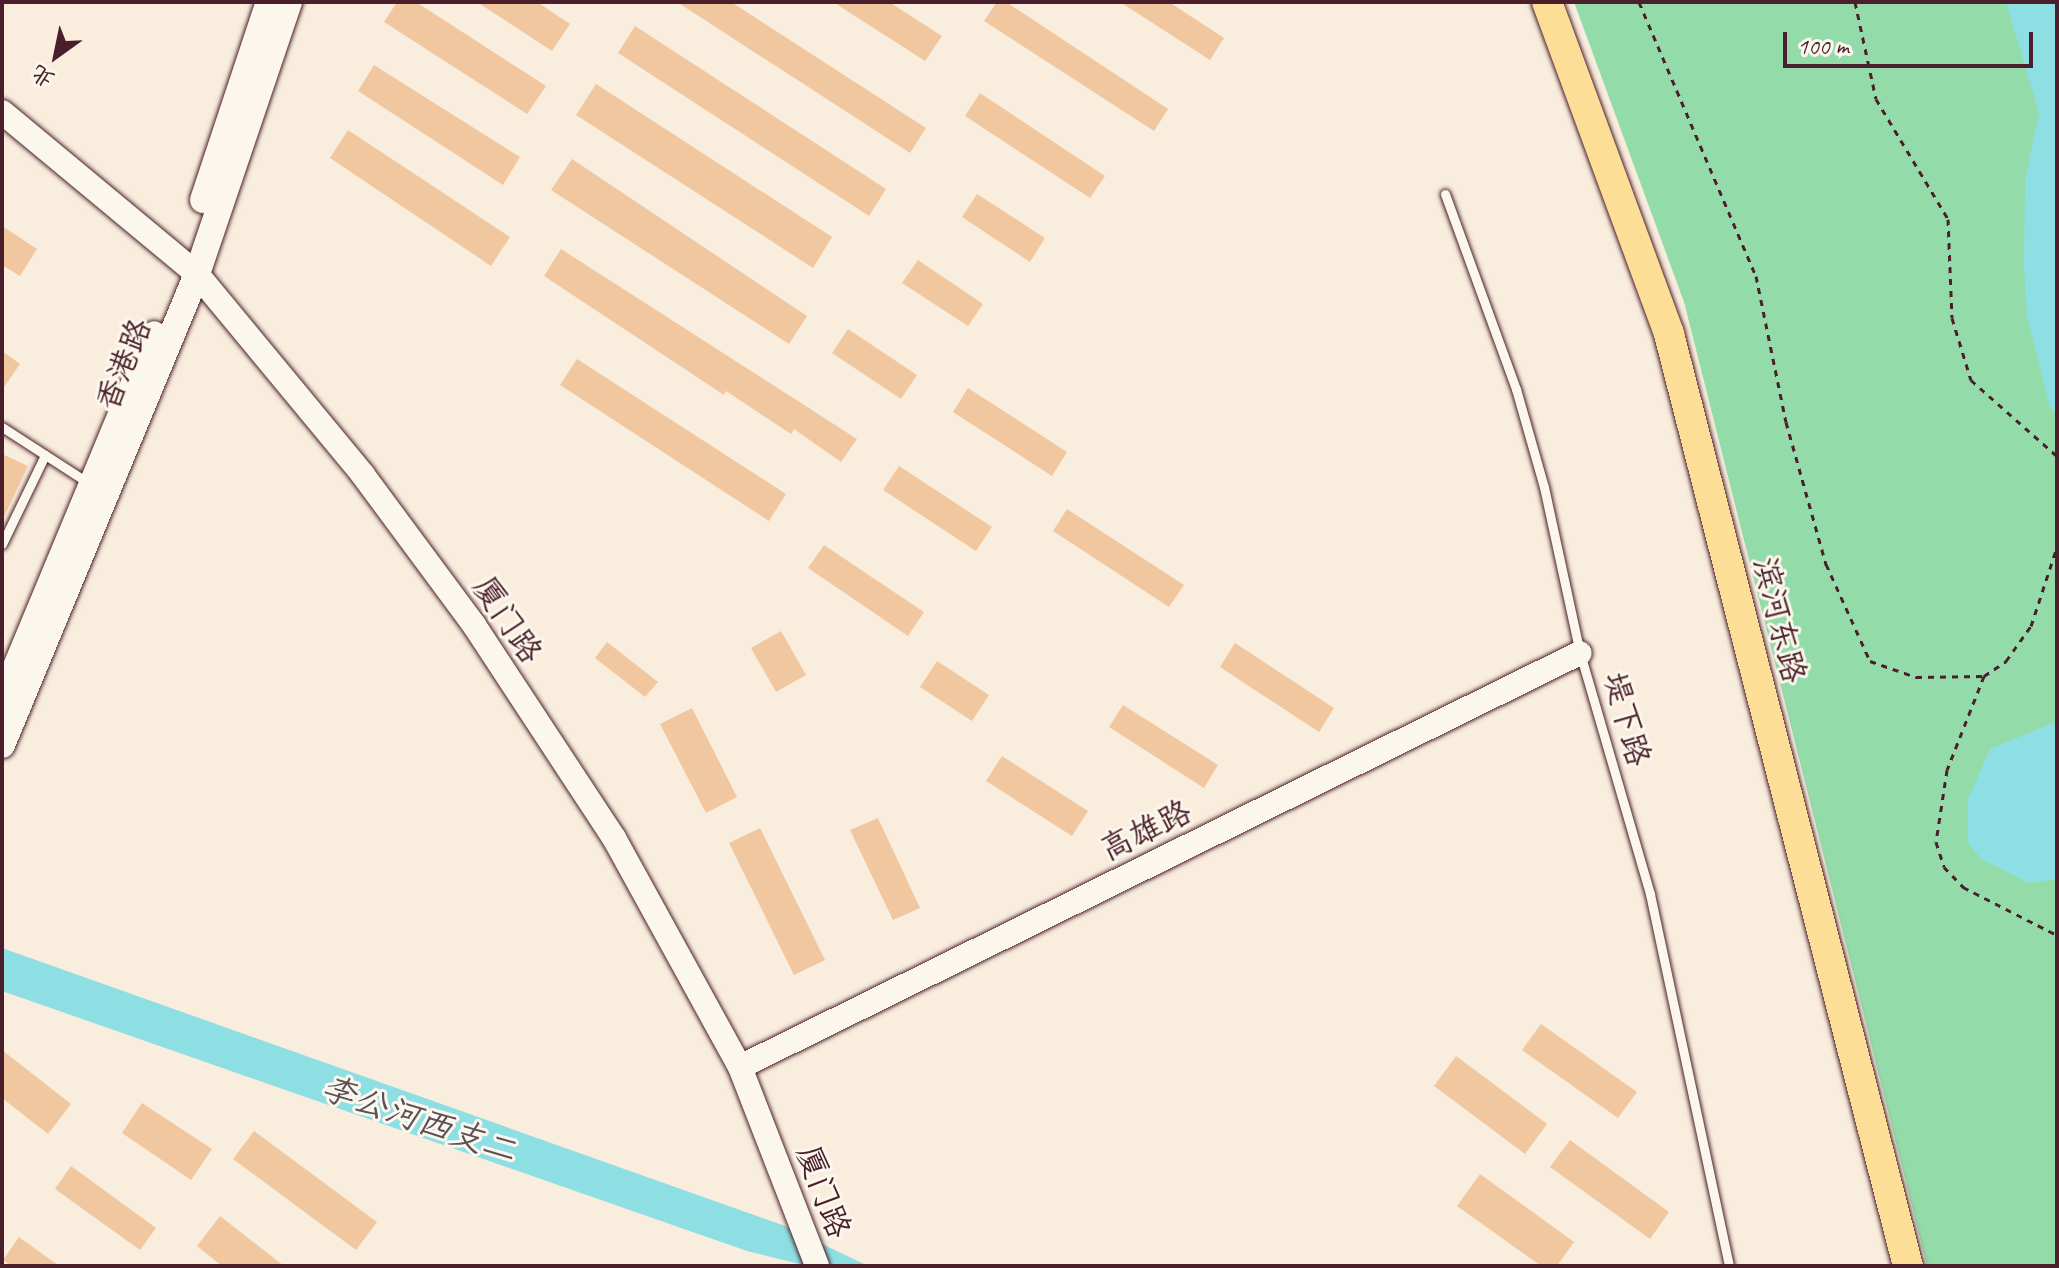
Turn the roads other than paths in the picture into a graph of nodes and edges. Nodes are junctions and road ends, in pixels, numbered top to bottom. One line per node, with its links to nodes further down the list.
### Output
1 (269, 2): 7 (main road, 香港路)
2 (289, 2): 7 (main road, 香港路)
3 (1528, 2): 18 (main road, 滨河东路)
4 (1547, 2): 19 (main road, 滨河东路)
5 (2, 112): 7 (street, 厦门路)
6 (1445, 194): 12 (lane, 堤下路)
7 (190, 267): 10 (main road, 香港路); 14 (main road, 香港路); 15 (street, 厦门路)
8 (2, 427): 9 (lane)
9 (45, 455): 10 (lane); 11 (lane)
10 (93, 486): 13 (main road, 香港路)
11 (2, 544)
12 (1580, 653): 15 (street, 高雄路); 17 (lane, 堤下路)
13 (2, 700)
14 (2, 745)
15 (740, 1067): 16 (street, 厦门路)
16 (817, 1266)
17 (1729, 1266)
18 (1889, 1266)
19 (1908, 1266)

